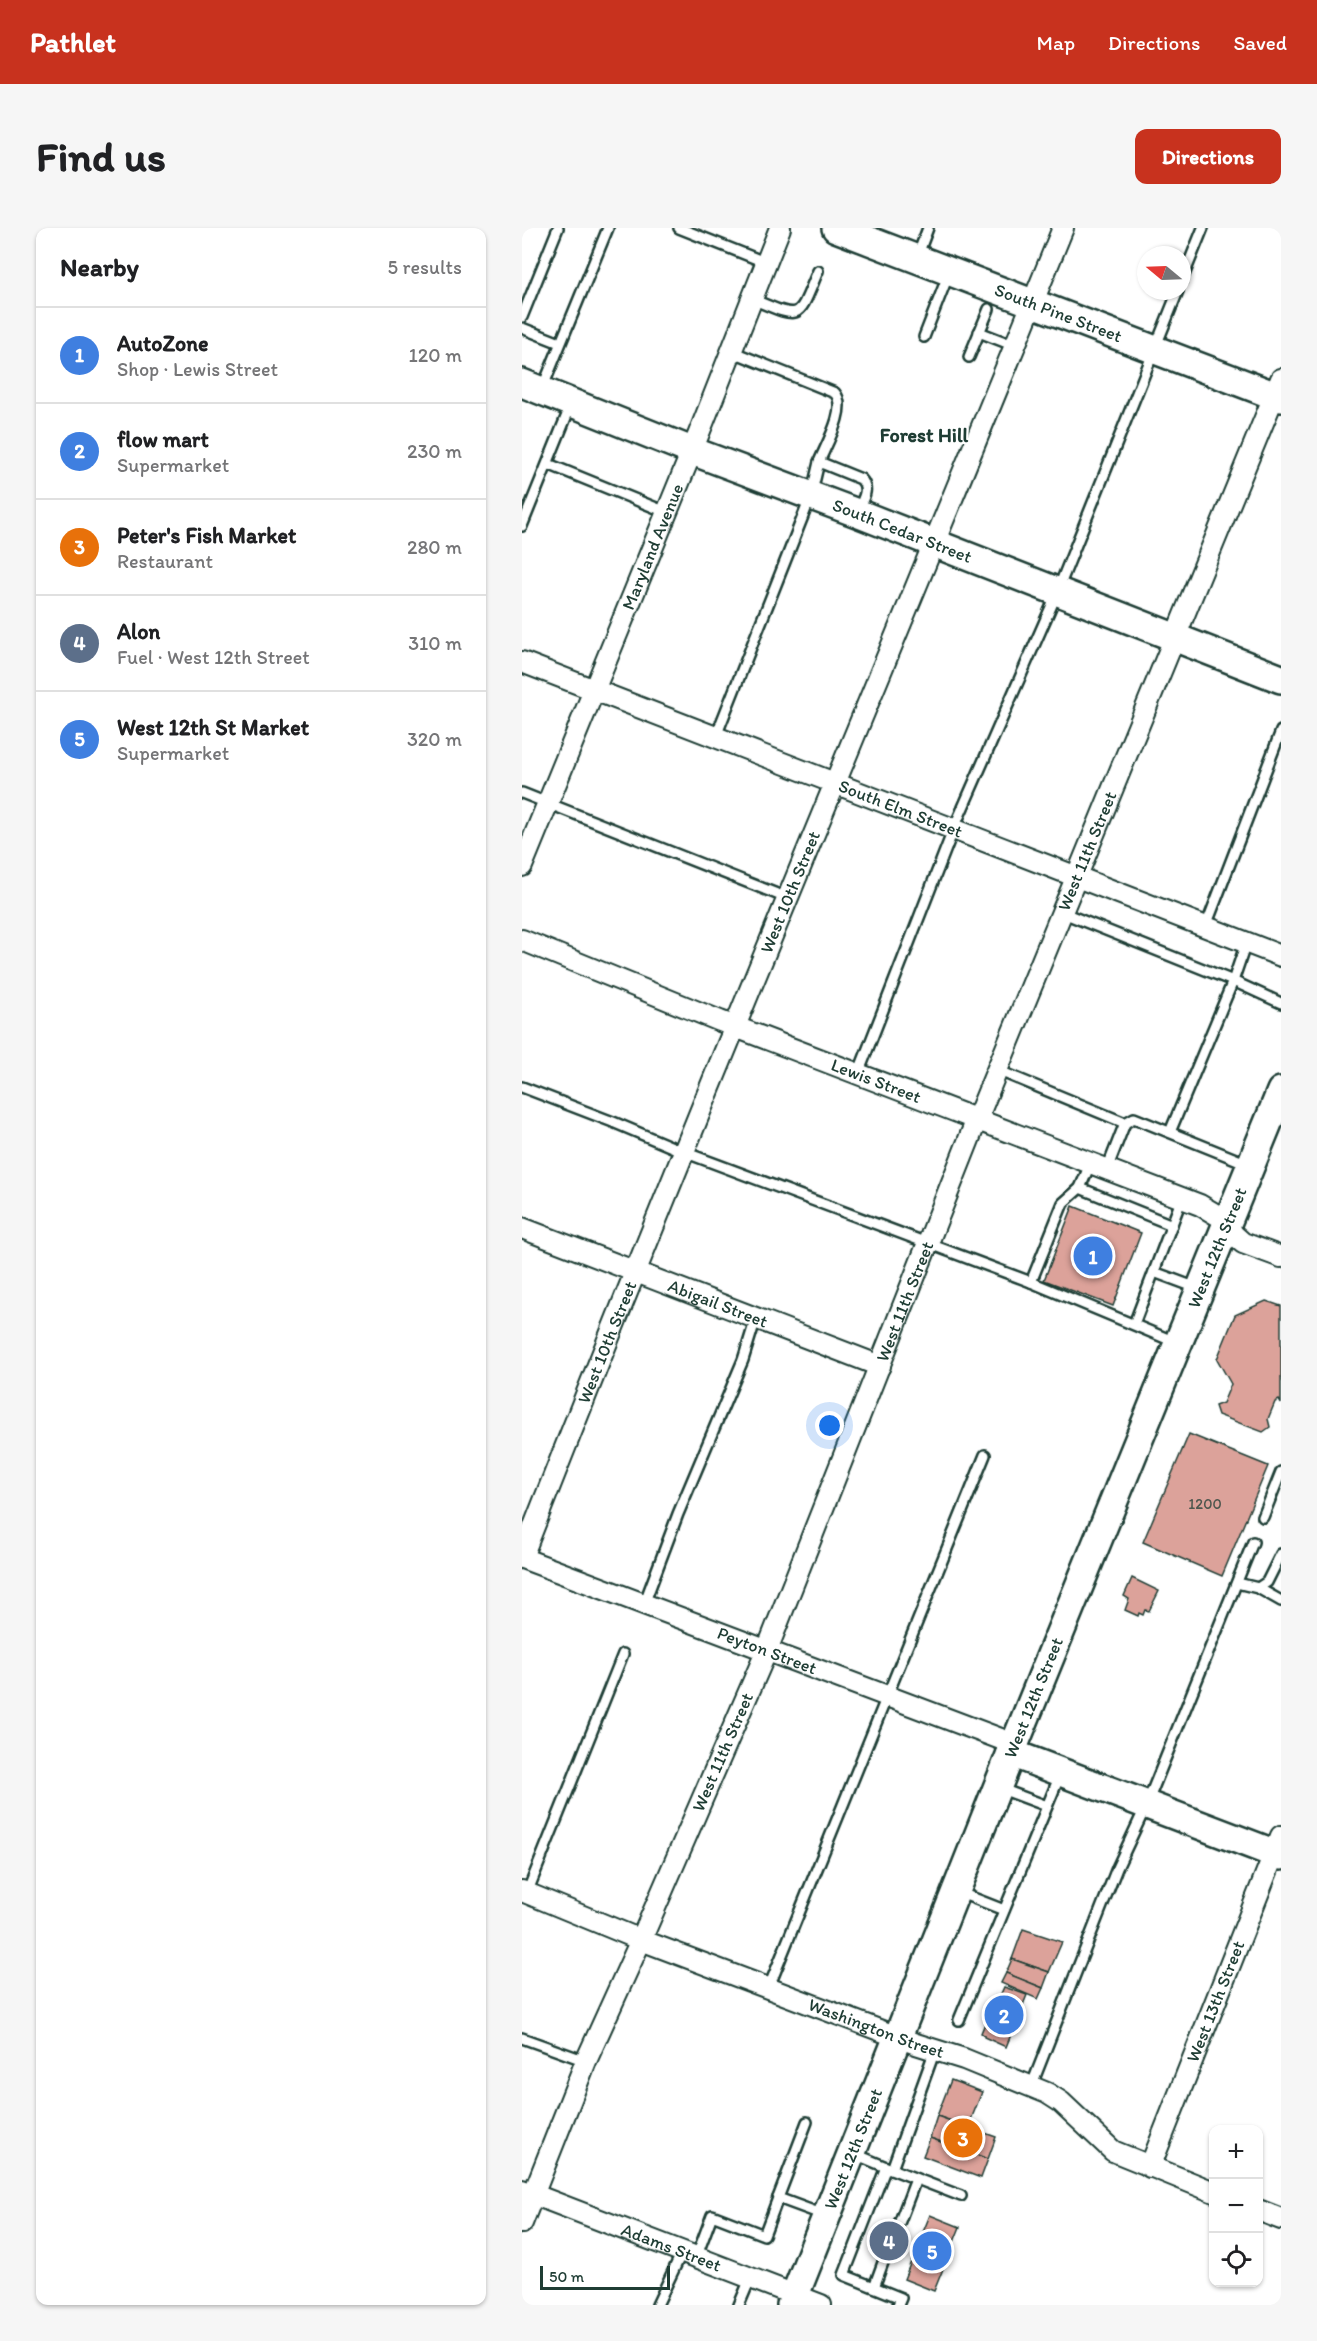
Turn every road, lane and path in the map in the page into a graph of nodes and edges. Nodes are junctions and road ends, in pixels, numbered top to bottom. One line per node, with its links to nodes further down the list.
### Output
1 (558, 228): 18 (lane)
2 (608, 228): 22 (lane)
3 (679, 228): 11 (lane)
4 (780, 228): 11 (street, Maryland Avenue)
5 (836, 228): 9 (main road, South Pine Street)
6 (928, 228): 9 (lane)
7 (1063, 228): 16 (street, West 10th Street)
8 (1203, 228): 10 (lane)
9 (916, 258): 13 (main road, South Pine Street)
10 (1191, 258)
11 (767, 263): 14 (street, Maryland Avenue)
12 (818, 271): 14 (lane)
13 (950, 271): 16 (main road, South Pine Street); 21 (lane)
14 (752, 299): 25 (street, Maryland Avenue)
15 (1174, 300): 24 (lane)
16 (1032, 303): 23 (street, West 10th Street); 24 (main road, South Pine Street)
17 (988, 309): 20 (lane)
18 (522, 317)
19 (522, 328): 22 (lane)
20 (979, 332): 23 (lane); 26 (lane)
21 (924, 337)
22 (560, 343): 27 (lane)
23 (1015, 346): 37 (street, West 10th Street)
24 (1155, 349): 28 (main road, South Pine Street); 38 (lane)
25 (731, 351): 30 (street, Maryland Avenue); 31 (lane)
26 (969, 357)
27 (532, 387): 29 (main road, South Cedar Street)
28 (1279, 391): 39 (street, West 11th Street)
29 (572, 403): 30 (main road, South Cedar Street); 32 (lane)
30 (692, 451): 33 (main road, South Cedar Street); 34 (street, Maryland Avenue)
31 (819, 462): 33 (lane); 35 (lane)
32 (548, 464): 34 (lane); 36 (lane)
33 (812, 496): 35 (main road, South Cedar Street); 44 (lane)
34 (666, 512): 42 (street, Maryland Avenue)
35 (857, 513): 37 (main road, South Cedar Street)
36 (522, 526)
37 (935, 543): 38 (main road, South Cedar Street); 45 (street, West 10th Street)
38 (1057, 592): 39 (main road, South Cedar Street); 48 (lane)
39 (1174, 636): 41 (main road, South Cedar Street); 50 (street, West 11th Street)
40 (522, 662): 42 (street, South Elm Street)
41 (1281, 679)
42 (593, 690): 44 (street, South Elm Street); 47 (street, Maryland Avenue)
43 (1281, 731): 53 (lane)
44 (716, 736): 45 (street, South Elm Street)
45 (836, 783): 48 (street, South Elm Street); 51 (street, West 10th Street)
46 (522, 793): 47 (lane)
47 (548, 803): 49 (street, Maryland Avenue); 51 (lane)
48 (954, 828): 50 (street, South Elm Street); 61 (lane)
49 (522, 866)
50 (1077, 876): 52 (street, West 11th Street); 53 (street, South Elm Street)
51 (787, 898): 59 (street, West 10th Street)
52 (1061, 912): 57 (lane); 60 (street, West 11th Street)
53 (1206, 926): 55 (street, South Elm Street)
54 (522, 940): 59 (street, Lewis Street)
55 (1246, 943): 56 (street, South Elm Street); 57 (lane)
56 (1281, 956)
57 (1233, 981): 58 (lane); 66 (lane)
58 (1281, 1002)
59 (735, 1026): 61 (street, Lewis Street); 67 (street, West 10th Street)
60 (997, 1070): 64 (street, West 11th Street); 65 (lane)
61 (858, 1074): 64 (street, Lewis Street)
62 (522, 1087): 67 (lane)
63 (1281, 1091): 68 (main road, West 12th Street)
64 (977, 1119): 69 (street, Lewis Street); 75 (street, West 11th Street)
65 (1125, 1124): 66 (lane); 69 (lane)
66 (1170, 1132): 68 (lane)
67 (684, 1152): 75 (lane); 77 (street, West 10th Street)
68 (1250, 1165): 73 (main road, West 12th Street)
69 (1099, 1166): 70 (lane); 71 (street, Lewis Street)
70 (1080, 1188): 72 (lane); 79 (lane)
71 (1182, 1198): 72 (lane); 73 (street, Lewis Street)
72 (1172, 1225): 78 (lane)
73 (1227, 1225): 76 (street, Lewis Street); 80 (main road, West 12th Street)
74 (522, 1228): 77 (street, Abigail Street)
75 (927, 1242): 79 (lane); 84 (street, West 11th Street)
76 (1281, 1257)
77 (634, 1271): 81 (street, Abigail Street); 90 (street, West 10th Street)
78 (1154, 1272): 80 (lane); 82 (lane)
79 (1031, 1282): 82 (lane)
80 (1200, 1289): 83 (main road, West 12th Street)
81 (756, 1318): 84 (street, Abigail Street); 94 (lane)
82 (1134, 1324): 83 (lane)
83 (1178, 1343): 98 (main road, West 12th Street)
84 (880, 1366): 95 (street, West 11th Street)
85 (985, 1455): 97 (lane)
86 (1281, 1472): 87 (lane)
87 (1263, 1517)
88 (1253, 1542): 91 (lane)
89 (1281, 1554): 92 (lane)
90 (522, 1558): 94 (street, Peyton Street)
91 (1237, 1583): 92 (lane); 102 (lane)
92 (1258, 1588): 93 (lane)
93 (1281, 1601)
94 (644, 1604): 95 (street, Peyton Street)
95 (767, 1650): 97 (street, Peyton Street); 107 (street, West 11th Street)
96 (623, 1653): 105 (lane)
97 (888, 1696): 98 (street, Peyton Street); 108 (lane)
98 (1013, 1749): 99 (main road, Peyton Street); 100 (main road, West 12th Street)
99 (1061, 1773): 101 (lane); 102 (main road, Peyton Street)
100 (997, 1787): 101 (lane); 104 (main road, West 12th Street)
101 (1047, 1806): 106 (lane)
102 (1146, 1806): 103 (main road, Peyton Street); 114 (lane)
103 (1279, 1848): 117 (street, West 13th Street)
104 (956, 1891): 106 (lane); 110 (main road, West 12th Street)
105 (525, 1892): 107 (street, Washington Street)
106 (1004, 1910): 109 (lane)
107 (641, 1940): 108 (street, Washington Street); 113 (street, West 11th Street)
108 (770, 1987): 110 (street, Washington Street)
109 (959, 2020)
110 (898, 2037): 112 (street, Washington Street); 116 (main road, West 12th Street)
111 (522, 2038): 113 (lane)
112 (935, 2050): 114 (street, Washington Street); 118 (lane)
113 (586, 2061): 121 (street, West 11th Street)
114 (1031, 2086): 117 (street, Washington Street)
115 (807, 2122): 123 (lane)
116 (851, 2153): 118 (lane); 125 (main road, West 12th Street)
117 (1150, 2167): 120 (street, Washington Street)
118 (889, 2168): 119 (lane); 132 (lane)
119 (916, 2179): 122 (lane); 128 (lane)
120 (1209, 2190)
121 (527, 2192): 127 (street, West 11th Street); 130 (street, Adams Street)
122 (961, 2196)
123 (778, 2198): 125 (lane); 130 (lane)
124 (1263, 2212): 126 (street)
125 (826, 2216): 133 (main road, West 12th Street)
126 (1281, 2218)
127 (522, 2223)
128 (895, 2234)
129 (888, 2249): 132 (lane)
130 (689, 2255): 131 (street, Adams Street); 134 (lane)
131 (750, 2279): 133 (street, Adams Street); 135 (lane)
132 (874, 2287): 137 (lane)
133 (793, 2300): 136 (street, Adams Street)
134 (657, 2305)
135 (739, 2305)
136 (821, 2305)
137 (898, 2305)

